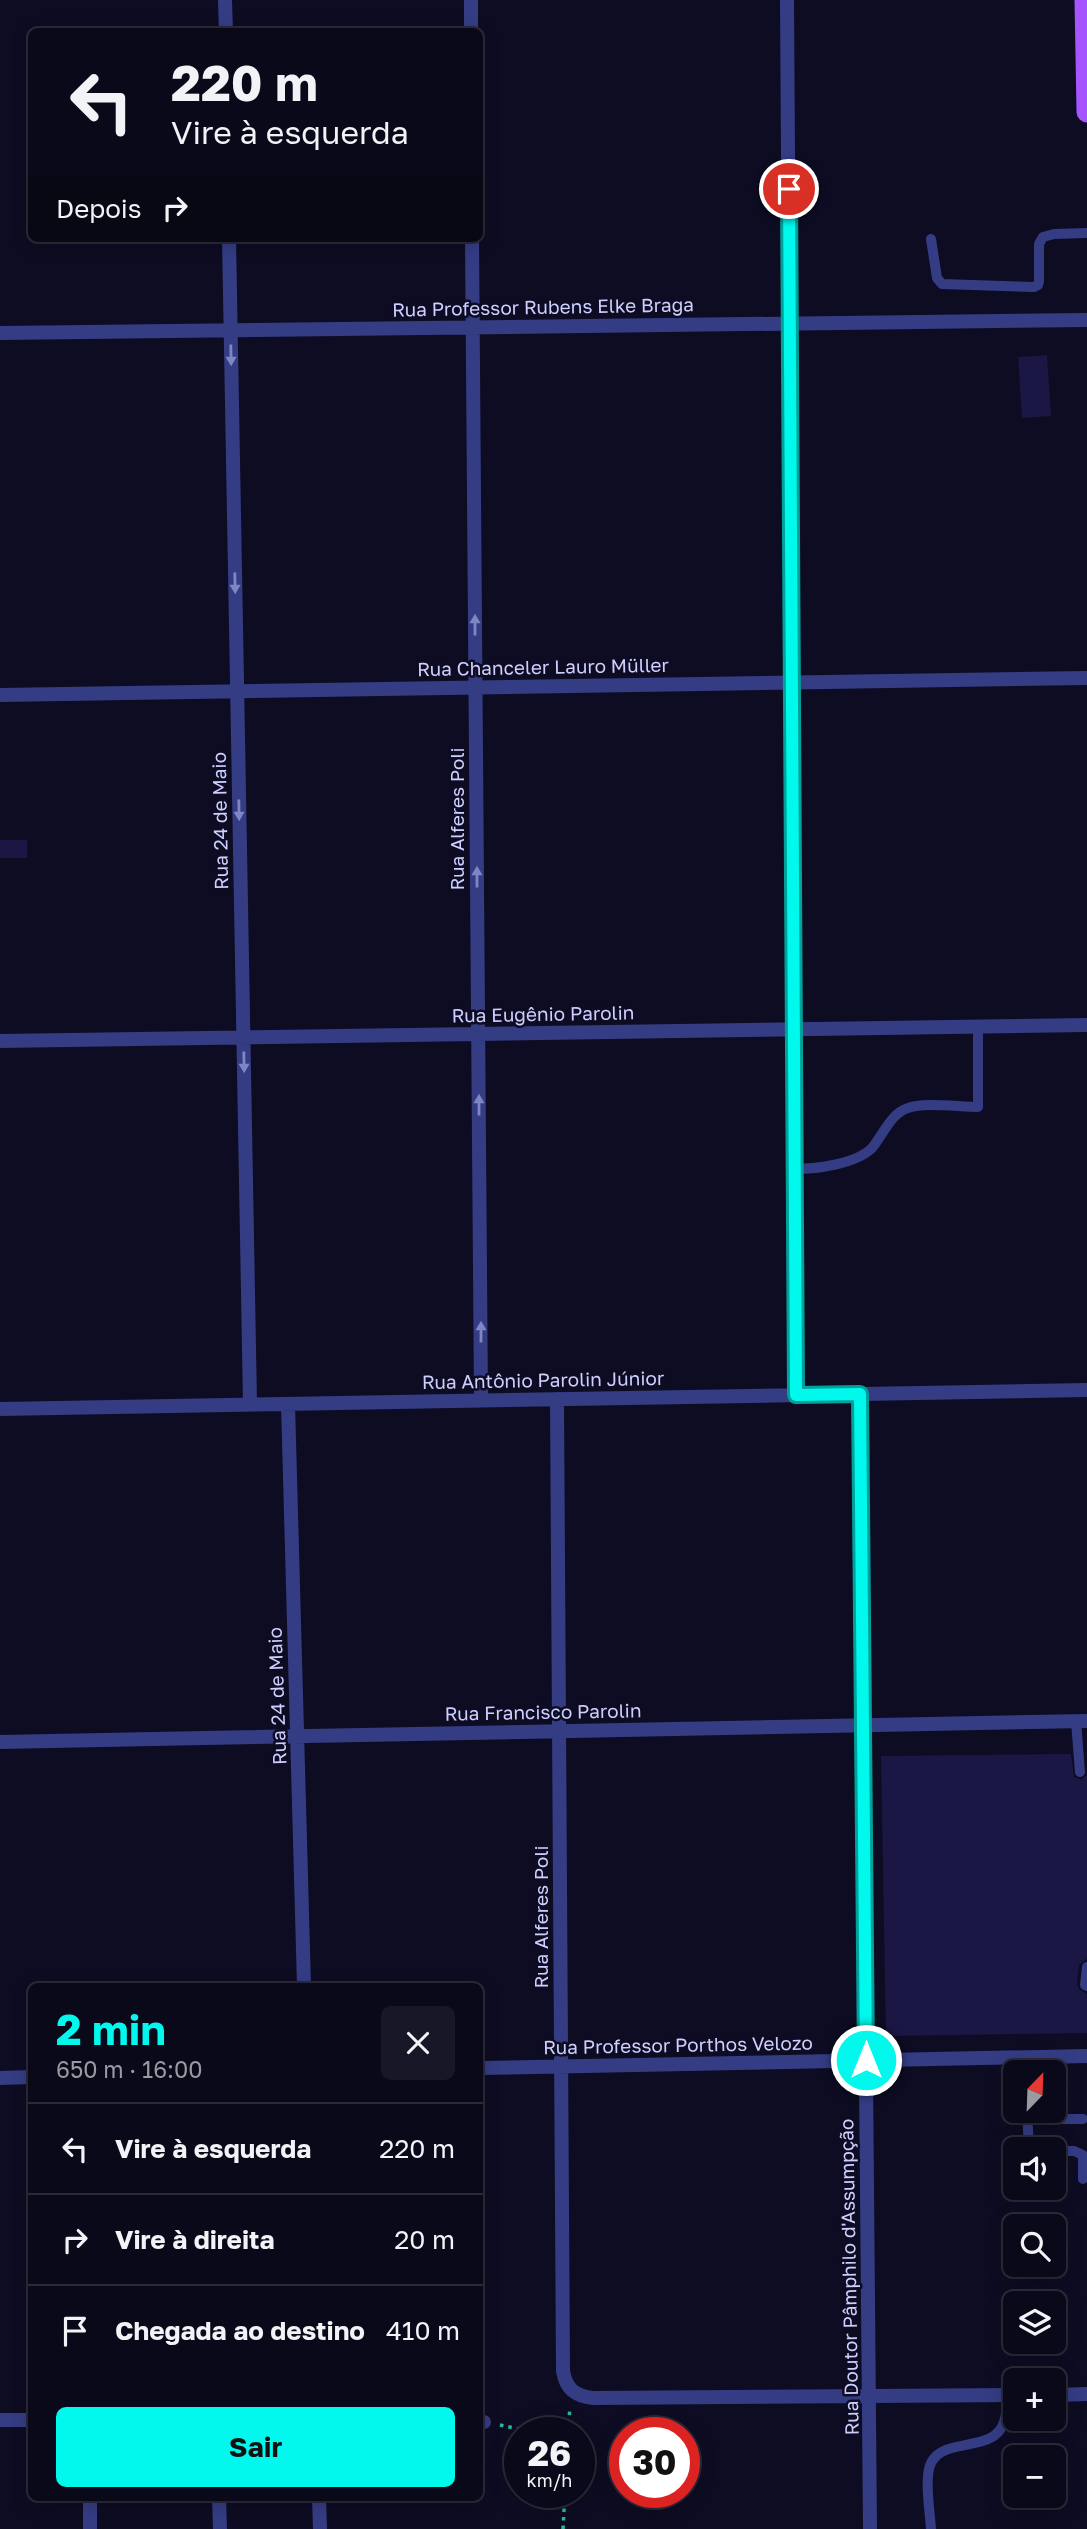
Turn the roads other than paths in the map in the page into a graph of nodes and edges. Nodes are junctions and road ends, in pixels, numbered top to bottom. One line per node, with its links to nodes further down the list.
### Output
1 (225, 0): 5 (street)
2 (471, 0): 6 (street)
3 (787, 0): 13 (street)
4 (1085, 0): 7 (main road)
5 (226, 28)
6 (471, 28)
7 (1087, 112)
8 (1087, 233): 9 (lane)
9 (931, 239)
10 (229, 242): 15 (street, Rua 24 de Maio)
11 (472, 242): 14 (street, Rua Alferes Poli)
12 (1087, 320): 13 (street, Rua Professor Rubens Elke Braga)
13 (790, 323): 14 (street, Rua Professor Rubens Elke Braga); 18 (street)
14 (473, 327): 15 (street, Rua Professor Rubens Elke Braga); 19 (street, Rua Alferes Poli, one-way to 14)
15 (231, 330): 16 (street, Rua Professor Rubens Elke Braga); 20 (street, Rua 24 de Maio, one-way to 20)
16 (0, 333)
17 (1087, 678): 18 (street, Rua Chanceler Lauro Müller)
18 (792, 682): 19 (street, Rua Chanceler Lauro Müller); 24 (street)
19 (476, 688): 20 (street, Rua Chanceler Lauro Müller); 25 (street, Rua Alferes Poli, one-way to 19)
20 (237, 691): 21 (street, Rua Chanceler Lauro Müller); 26 (street, Rua 24 de Maio, one-way to 26)
21 (0, 695)
22 (1087, 1025): 23 (street, Rua Eugênio Parolin)
23 (978, 1026): 24 (street, Rua Eugênio Parolin); 28 (lane)
24 (794, 1029): 25 (street, Rua Eugênio Parolin); 28 (street)
25 (478, 1034): 26 (street, Rua Eugênio Parolin); 33 (street, Rua Alferes Poli, one-way to 25)
26 (243, 1037): 27 (street, Rua Eugênio Parolin); 34 (street, Rua 24 de Maio, one-way to 34)
27 (0, 1041)
28 (795, 1169): 31 (street)
29 (1087, 1390): 30 (street, Rua Antônio Parolin Júnior)
30 (860, 1394): 31 (street, Rua Antônio Parolin Júnior); 38 (street, Rua Doutor Pâmphilo d'Assumpção)
31 (796, 1395): 32 (street, Rua Antônio Parolin Júnior)
32 (557, 1399): 33 (street, Rua Antônio Parolin Júnior); 39 (street, Rua Alferes Poli)
33 (481, 1400): 35 (street, Rua Antônio Parolin Júnior)
34 (250, 1404): 35 (street, Rua Antônio Parolin Júnior); 36 (street, Rua Antônio Parolin Júnior)
35 (288, 1404): 40 (street, Rua 24 de Maio)
36 (0, 1409)
37 (1082, 1721): 38 (street, Rua Francisco Parolin); 42 (lane)
38 (863, 1725): 39 (street, Rua Francisco Parolin); 47 (street, Rua Doutor Pâmphilo d'Assumpção)
39 (559, 1731): 40 (street, Rua Francisco Parolin); 50 (street, Rua Alferes Poli)
40 (298, 1736): 41 (street, Rua Francisco Parolin); 44 (street, Rua 24 de Maio)
41 (0, 1742)
42 (1080, 1772)
43 (1087, 1967): 45 (lane)
44 (304, 1983)
45 (1087, 1986)
46 (1087, 2056): 48 (street, Rua Professor Porthos Velozo)
47 (866, 2060): 49 (street, Rua Professor Porthos Velozo); 50 (street, Rua Professor Porthos Velozo); 61 (street, Rua Doutor Pâmphilo d'Assumpção)
48 (1060, 2060)
49 (1003, 2064)
50 (561, 2066): 51 (street, Rua Professor Porthos Velozo); 61 (street, Rua Alferes Poli)
51 (483, 2068)
52 (28, 2077): 53 (street)
53 (0, 2078)
54 (1066, 2118): 55 (lane)
55 (1083, 2119)
56 (1066, 2151): 57 (lane)
57 (1083, 2179)
58 (1087, 2394): 60 (street)
59 (1003, 2395): 61 (street)
60 (1066, 2395)
61 (869, 2396): 71 (street, Rua Doutor Pâmphilo d'Assumpção)
62 (0, 2420): 63 (street)
63 (28, 2420)
64 (1003, 2425): 72 (lane)
65 (90, 2501): 68 (street)
66 (219, 2501): 69 (street)
67 (319, 2501): 70 (street)
68 (90, 2529)
69 (220, 2529)
70 (320, 2529)
71 (870, 2529)
72 (931, 2529)

